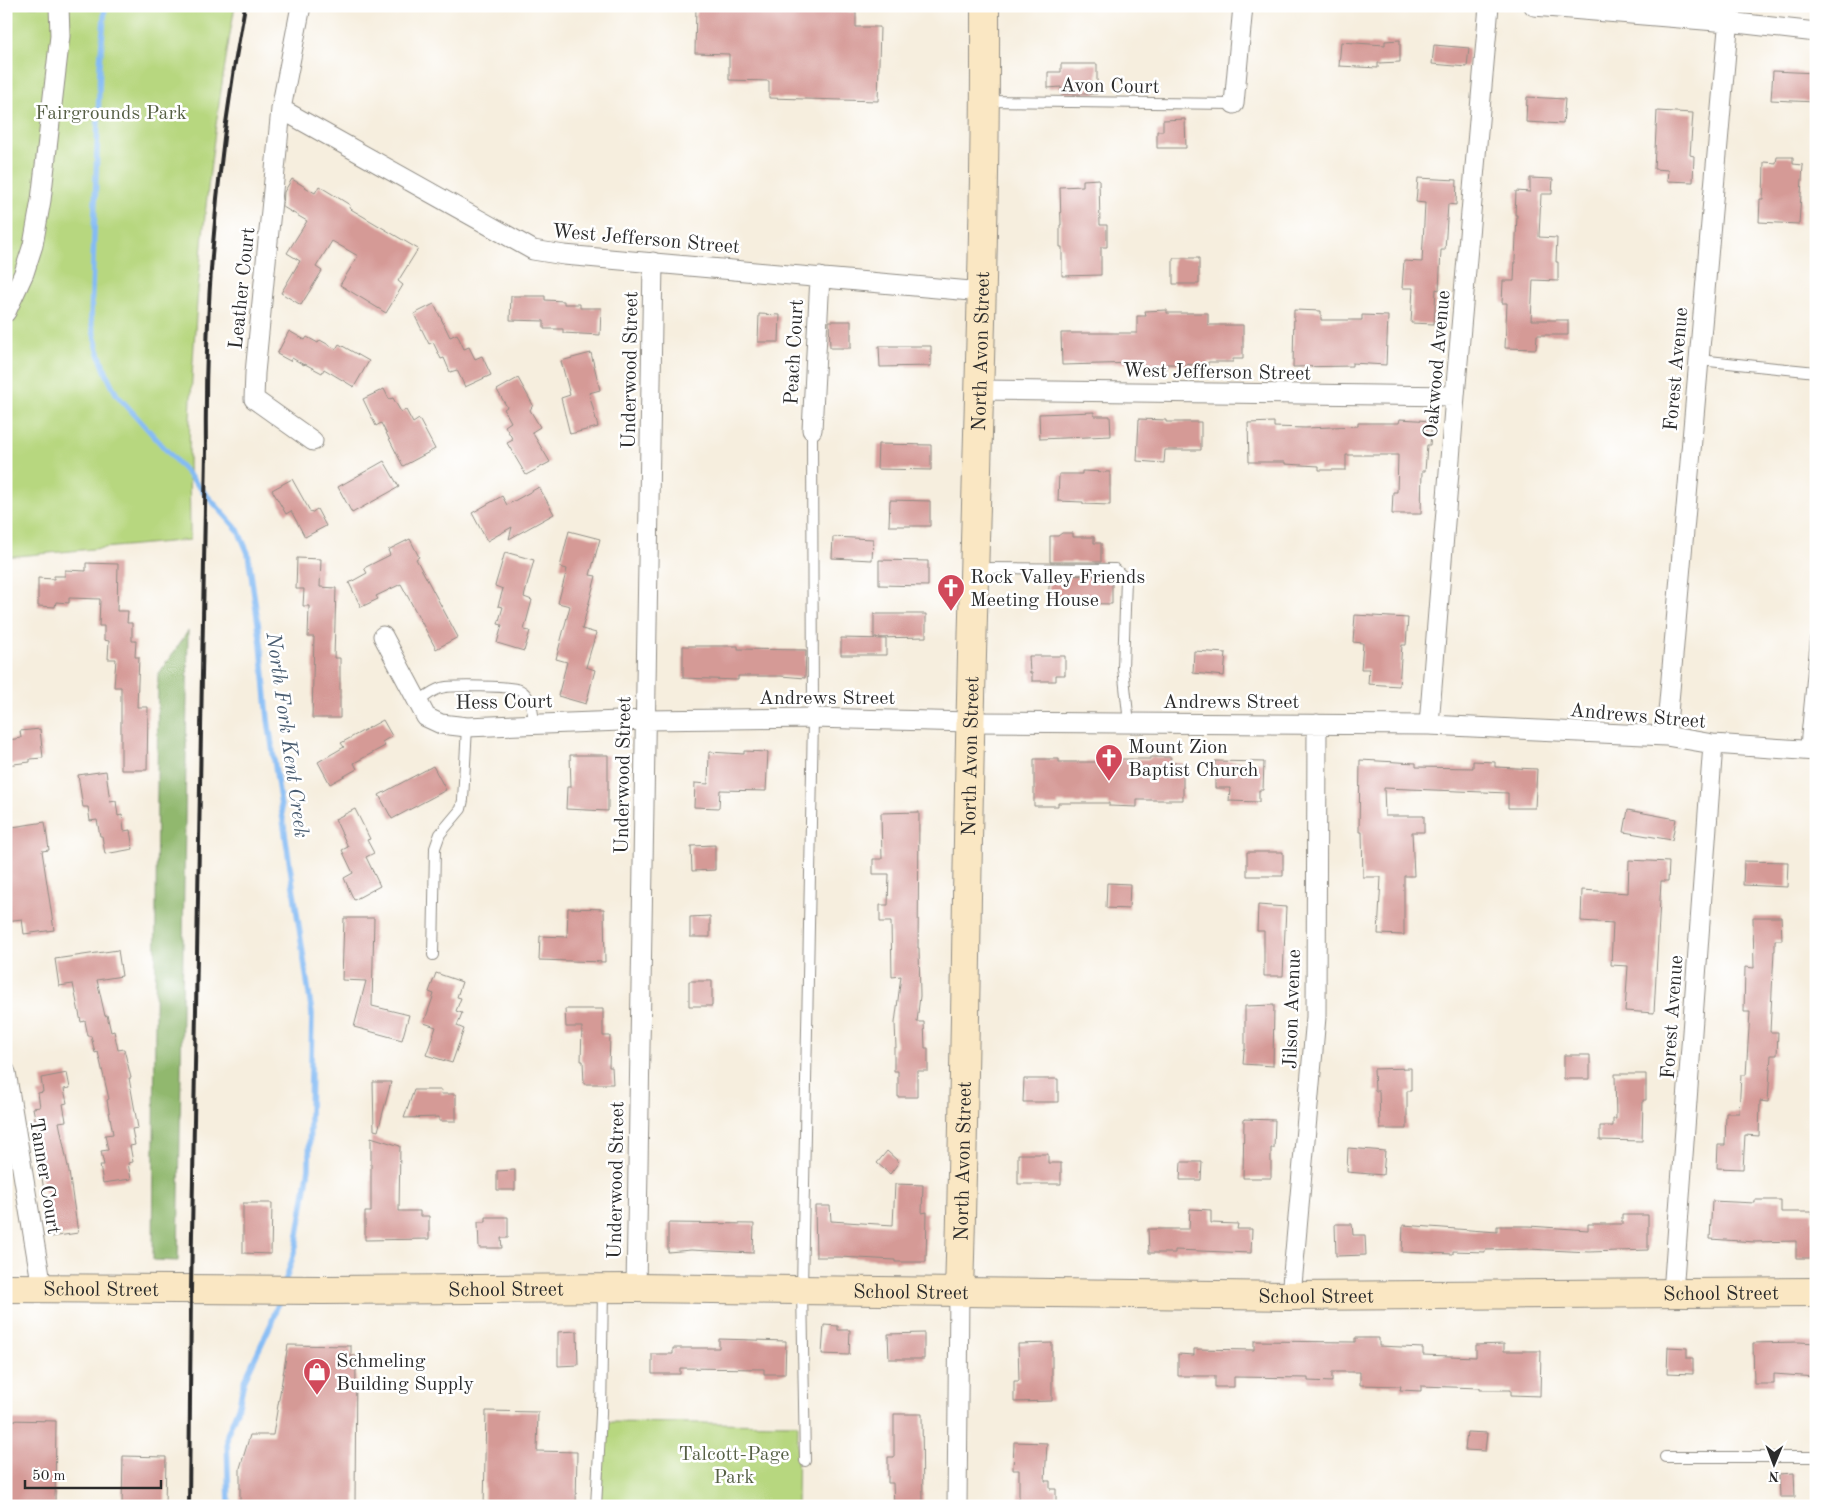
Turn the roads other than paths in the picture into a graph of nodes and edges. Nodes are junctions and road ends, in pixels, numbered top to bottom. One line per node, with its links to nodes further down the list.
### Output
1 (59, 6): 15 (street)
2 (301, 6): 11 (street)
3 (985, 6): 9 (main road, North Avon Street)
4 (1242, 6): 10 (street)
5 (1490, 6): 19 (street, Oakwood Avenue)
6 (1534, 6): 7 (street)
7 (1729, 14): 8 (street); 16 (street, Forest Avenue)
8 (1816, 32)
9 (986, 101): 10 (lane, Avon Court); 14 (main road, North Avon Street)
10 (1234, 104)
11 (281, 109): 12 (street, West Jefferson Street); 21 (street, Leather Court)
12 (653, 262): 13 (street, West Jefferson Street); 27 (street, Underwood Street)
13 (820, 277): 14 (street, West Jefferson Street); 20 (street, Peach Court)
14 (982, 292): 18 (main road, North Avon Street)
15 (6, 312)
16 (1699, 360): 17 (lane); 34 (street, Forest Avenue)
17 (1816, 372)
18 (979, 390): 19 (street, West Jefferson Street); 22 (main road, North Avon Street)
19 (1455, 396): 32 (street, Oakwood Avenue)
20 (812, 430): 26 (lane)
21 (313, 441)
22 (974, 568): 28 (main road, North Avon Street); 29 (lane)
23 (384, 636): 25 (street, Hess Court)
24 (1816, 639): 36 (lane)
25 (418, 702): 30 (lane); 33 (street, Hess Court)
26 (814, 718): 27 (street, Andrews Street); 28 (street, Andrews Street); 43 (lane)
27 (646, 720): 30 (street, Hess Court); 42 (street, Underwood Street)
28 (970, 722): 29 (street, Andrews Street); 44 (main road, North Avon Street)
29 (1128, 723): 31 (street, Andrews Street)
30 (534, 724): 33 (street, Hess Court)
31 (1317, 724): 32 (street, Andrews Street); 47 (street, Jilson Avenue)
32 (1429, 725): 34 (street, Andrews Street)
33 (467, 727): 37 (lane)
34 (1666, 736): 35 (street, Andrews Street)
35 (1713, 744): 36 (street, Andrews Street); 46 (street, Forest Avenue)
36 (1810, 751)
37 (433, 955)
38 (6, 1072): 40 (street, Tanner Court)
39 (6, 1288): 40 (main road, School Street)
40 (42, 1288): 41 (main road, School Street)
41 (603, 1288): 42 (main road, School Street); 51 (lane)
42 (636, 1288): 43 (main road, School Street)
43 (802, 1289): 44 (main road, School Street); 50 (lane)
44 (959, 1292): 47 (main road, School Street); 52 (street, North Avon Street)
45 (1816, 1292): 46 (main road, School Street)
46 (1673, 1293): 47 (main road, School Street)
47 (1291, 1296)
48 (1665, 1457): 49 (lane)
49 (1816, 1457)
50 (805, 1461)
51 (596, 1506)
52 (957, 1506)

